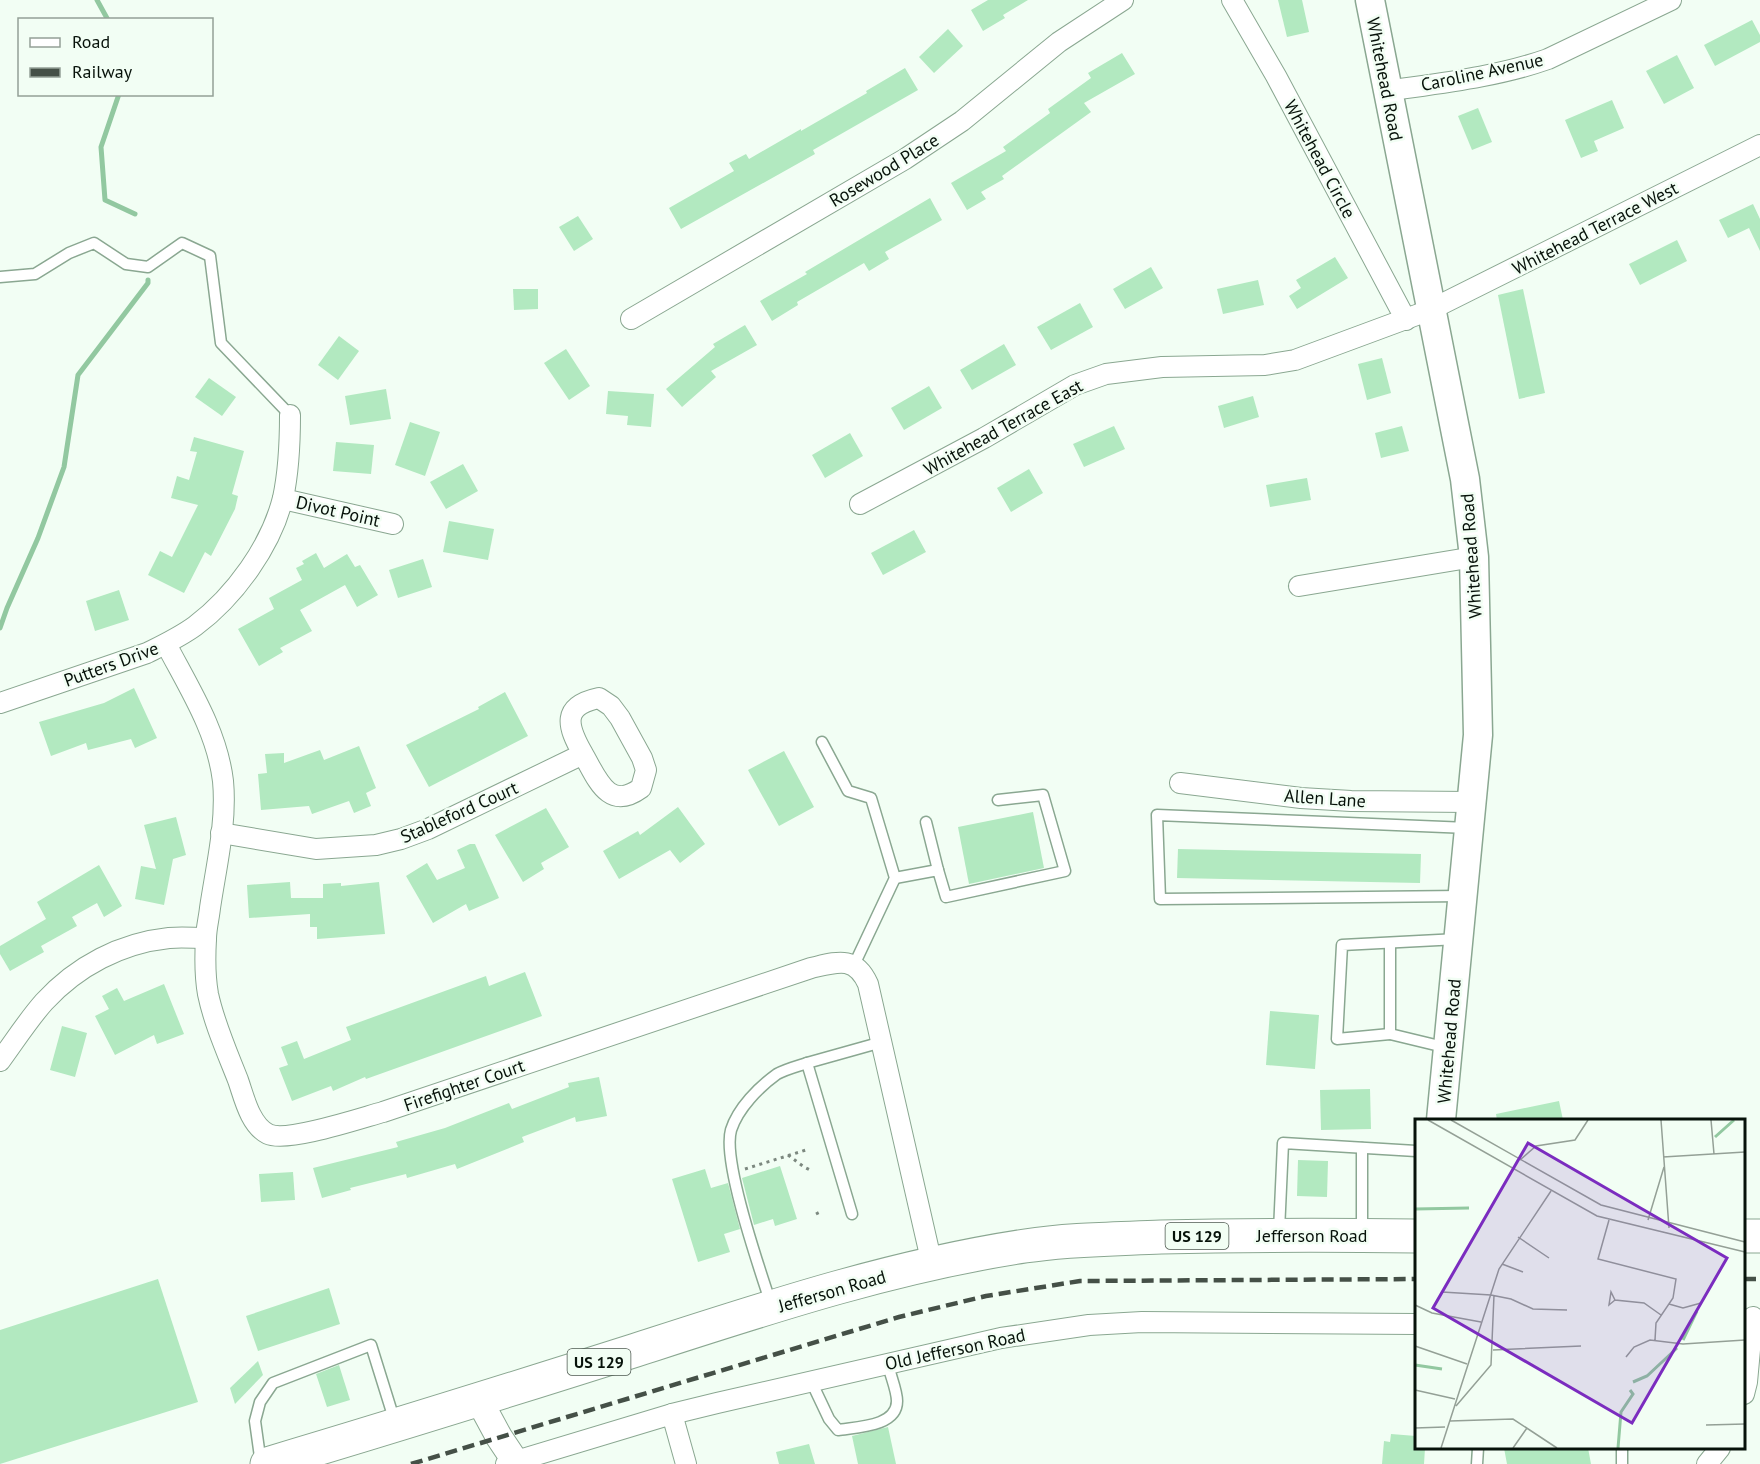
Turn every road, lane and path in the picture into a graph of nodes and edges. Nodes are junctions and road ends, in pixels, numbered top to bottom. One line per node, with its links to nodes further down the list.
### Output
1 (1123, 0): 9 (street, Rosewood Place)
2 (1232, 0): 8 (street, Whitehead Circle)
3 (1370, 0): 5 (main road, Whitehead Road)
4 (1671, 0): 5 (street, Caroline Avenue)
5 (1387, 91): 8 (main road, Whitehead Road)
6 (1760, 145): 8 (street, Whitehead Terrace West)
7 (0, 277): 10 (lane)
8 (1418, 315): 12 (street, Whitehead Terrace East); 14 (main road, Whitehead Road)
9 (631, 319)
10 (290, 415): 11 (street, Putters Drive)
11 (283, 499): 13 (street, Divot Point); 16 (street, Putters Drive)
12 (860, 504)
13 (393, 524)
14 (1474, 557): 15 (street); 22 (main road, Whitehead Road)
15 (1299, 586)
16 (166, 644): 17 (street, Putters Drive); 24 (street, Firefighter Court)
17 (0, 703)
18 (822, 742): 26 (lane)
19 (584, 754): 19 (street); 24 (street, Stableford Court)
20 (1180, 783): 22 (street, Allen Lane)
21 (998, 800): 25 (lane)
22 (1470, 815): 27 (main road, Whitehead Road); 27 (lane)
23 (926, 822): 25 (lane)
24 (221, 833): 28 (street, Firefighter Court)
25 (938, 870): 26 (lane)
26 (895, 878): 31 (lane)
27 (1462, 896): 29 (main road, Whitehead Road)
28 (206, 938): 31 (street, Firefighter Court); 35 (street)
29 (1458, 939): 30 (lane); 34 (main road, Whitehead Road)
30 (1390, 943): 32 (lane); 32 (lane)
31 (854, 965): 33 (street)
32 (1390, 1034): 34 (lane)
33 (882, 1042): 36 (lane); 48 (street)
34 (1448, 1048): 37 (main road, Whitehead Road)
35 (0, 1061)
36 (807, 1063): 43 (lane); 44 (lane)
37 (1441, 1119)
38 (1362, 1148): 40 (lane); 45 (lane); 46 (lane)
39 (806, 1150): 41 (path)
40 (1415, 1151)
41 (788, 1155): 42 (path); 43 (path)
42 (812, 1171)
43 (734, 1173): 49 (lane)
44 (852, 1214)
45 (1279, 1235): 46 (highway, Jefferson Road / US 129); 48 (highway, Jefferson Road / US 129)
46 (1362, 1236): 47 (highway, Jefferson Road / US 129)
47 (1415, 1236)
48 (932, 1264): 49 (highway, Jefferson Road / US 129)
49 (772, 1308): 55 (highway, Jefferson Road / US 129)
50 (1752, 1317): 54 (street)
51 (1415, 1324): 52 (street, Old Jefferson Road)
52 (888, 1364): 53 (street, Old Jefferson Road); 53 (lane)
53 (811, 1381): 56 (street, Old Jefferson Road)
54 (1745, 1388)
55 (479, 1400): 57 (highway, Jefferson Road / US 129); 60 (street)
56 (672, 1414): 60 (street, Old Jefferson Road); 63 (street)
57 (396, 1425): 61 (lane); 62 (highway, Jefferson Road / US 129)
58 (1478, 1449): 64 (lane)
59 (1719, 1449): 65 (street)
60 (513, 1463)
61 (261, 1464)
62 (267, 1464)
63 (686, 1464)
64 (1477, 1464)
65 (1707, 1464)

